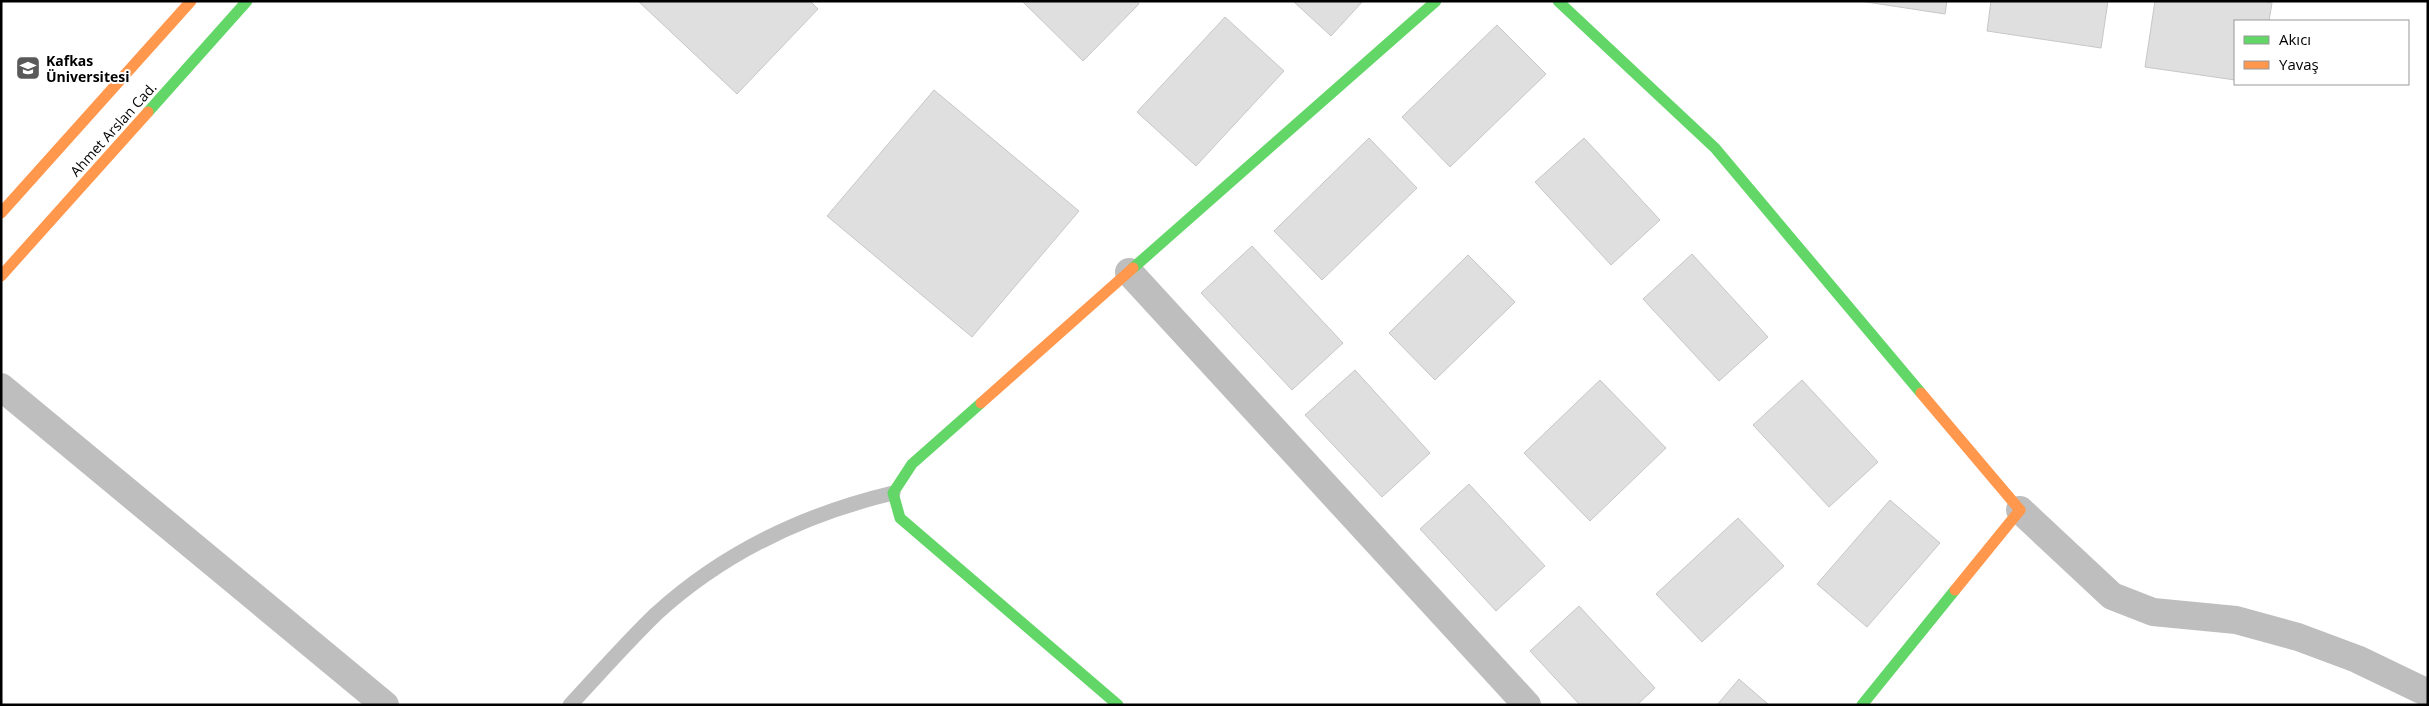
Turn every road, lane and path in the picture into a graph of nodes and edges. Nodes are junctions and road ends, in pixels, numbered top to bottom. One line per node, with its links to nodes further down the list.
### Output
1 (190, 1): 5 (street, Ahmet Arslan Cad.)
2 (247, 1): 7 (street, Ahmet Arslan Cad.)
3 (1436, 1): 6 (street)
4 (1558, 1): 10 (street)
5 (1, 213)
6 (1129, 272): 9 (street); 15 (street)
7 (1, 276)
8 (1, 387): 12 (street)
9 (893, 493): 13 (lane); 14 (street)
10 (2020, 510): 11 (street); 16 (street)
11 (2428, 693)
12 (385, 705)
13 (570, 705)
14 (1118, 705)
15 (1526, 705)
16 (1862, 705)

